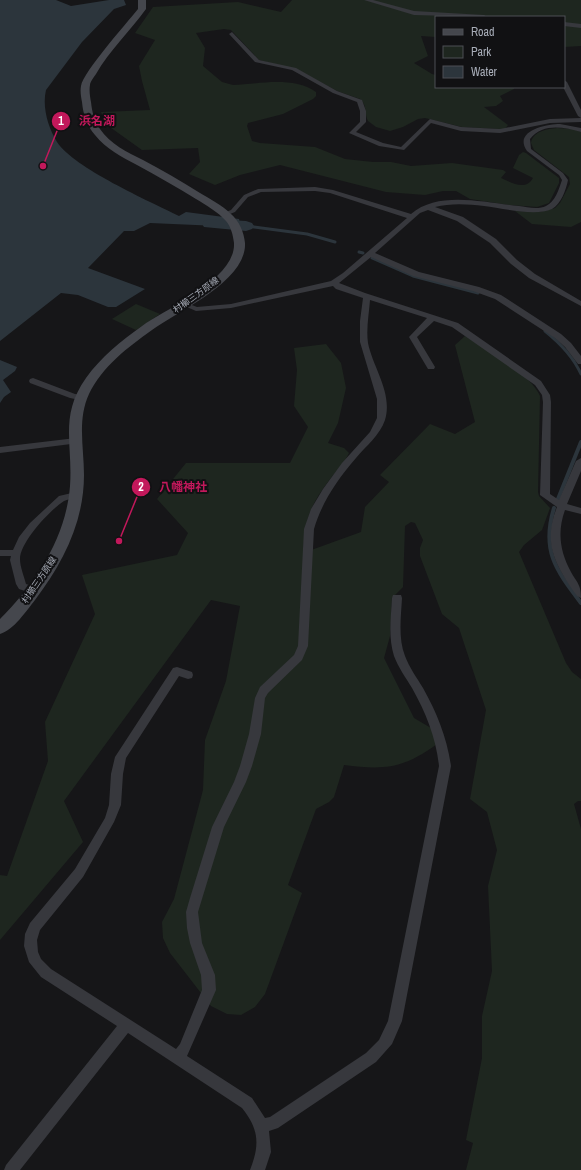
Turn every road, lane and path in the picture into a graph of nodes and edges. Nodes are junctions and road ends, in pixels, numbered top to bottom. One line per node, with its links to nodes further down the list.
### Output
1 (142, 0): 13 (main road, 村櫛三方原線)
2 (367, 0): 3 (street)
3 (466, 16)
4 (565, 24): 5 (street)
5 (581, 26)
6 (232, 34): 10 (street)
7 (565, 84): 8 (street)
8 (581, 116)
9 (581, 120): 10 (street)
10 (560, 123): 11 (street); 12 (street)
11 (581, 130)
12 (427, 207): 14 (street); 19 (street)
13 (225, 214): 14 (street); 18 (main road, 村櫛三方原線)
14 (412, 217): 15 (street)
15 (371, 254): 16 (street); 21 (street)
16 (334, 283): 17 (street); 18 (street)
17 (368, 297): 20 (street); 39 (street)
18 (184, 304): 24 (main road, 村櫛三方原線)
19 (581, 304)
20 (433, 317): 22 (street); 29 (street)
21 (581, 362)
22 (431, 367)
23 (33, 381): 24 (street)
24 (80, 397): 25 (main road, 村櫛三方原線)
25 (76, 441): 26 (street); 28 (main road, 村櫛三方原線)
26 (0, 450)
27 (581, 462): 29 (street)
28 (76, 495): 31 (street); 33 (main road, 村櫛三方原線)
29 (562, 506): 30 (street); 34 (street)
30 (581, 512)
31 (16, 553): 32 (street); 33 (street)
32 (0, 554)
33 (34, 590): 36 (main road, 村櫛三方原線)
34 (581, 594)
35 (397, 598): 40 (street)
36 (2, 624)
37 (188, 675): 38 (street)
38 (126, 1024): 39 (street); 41 (street)
39 (178, 1058): 40 (street)
40 (262, 1126): 42 (street)
41 (11, 1170)
42 (257, 1170)

